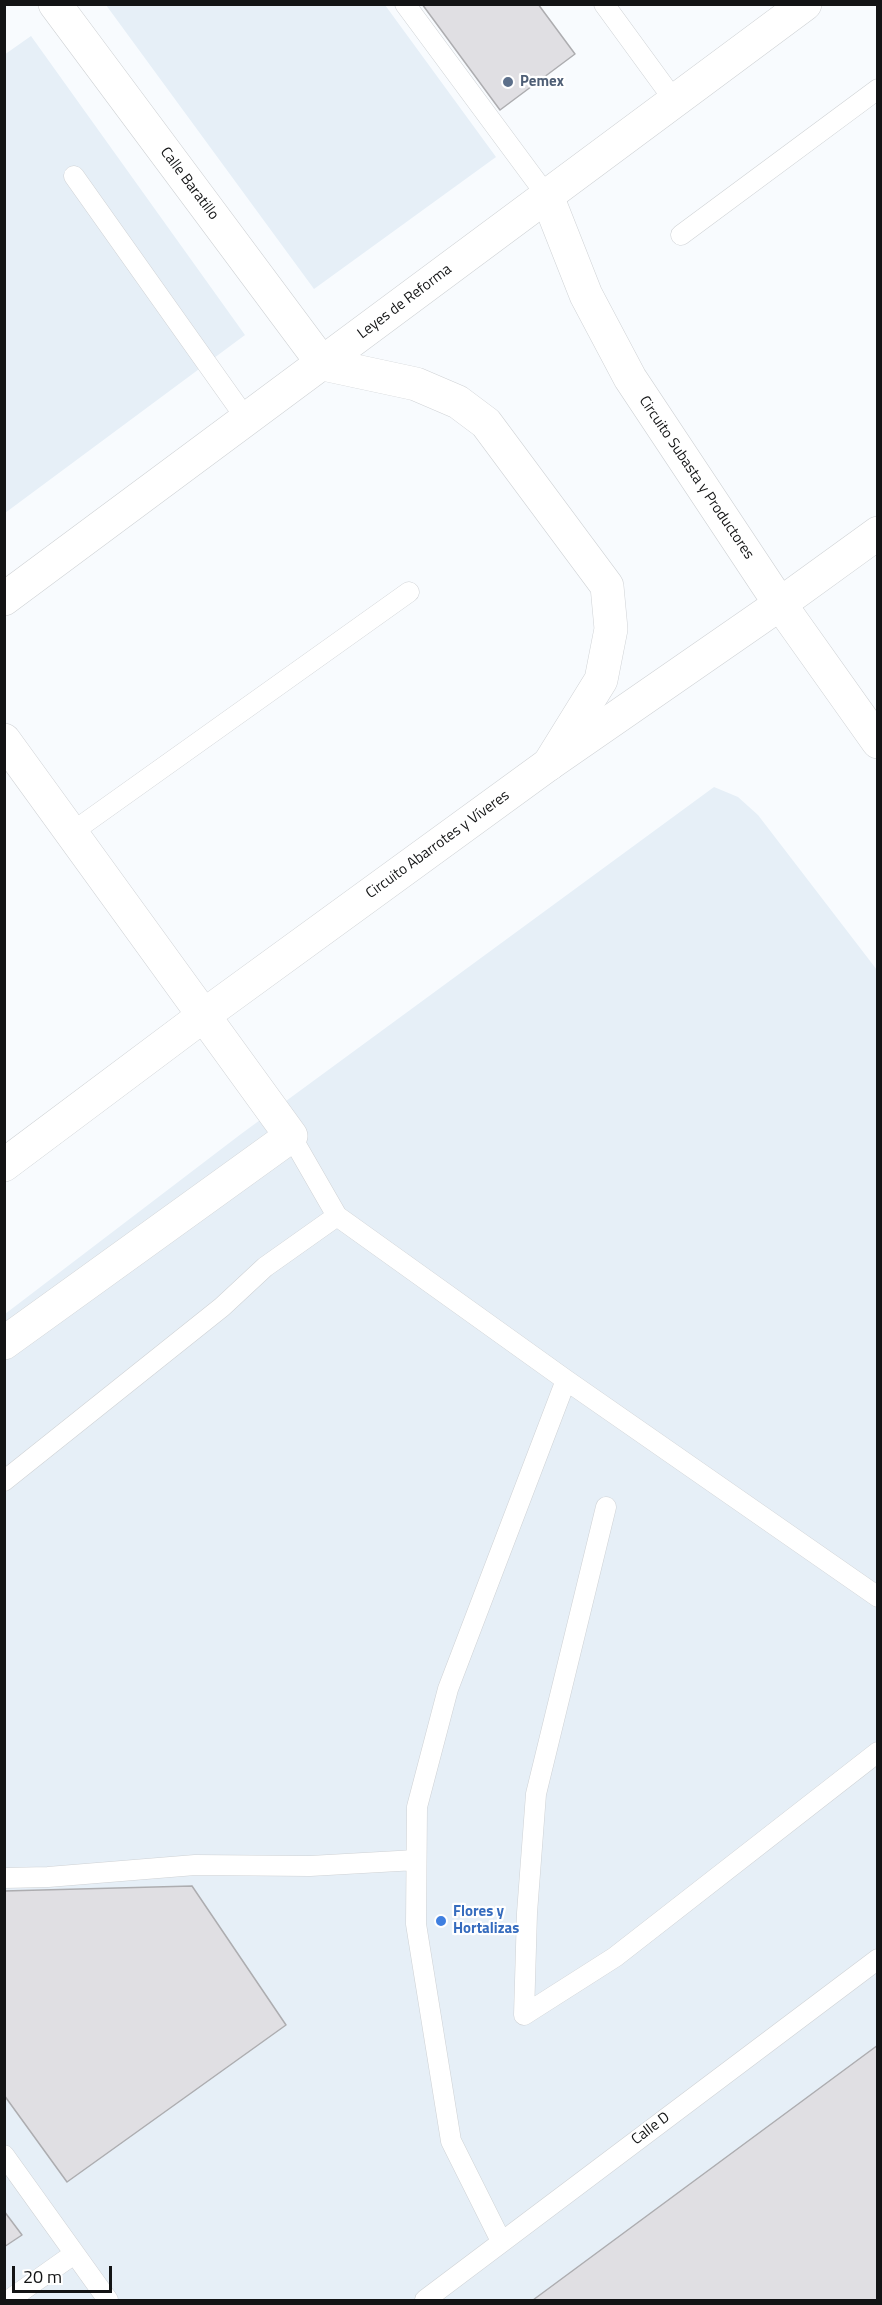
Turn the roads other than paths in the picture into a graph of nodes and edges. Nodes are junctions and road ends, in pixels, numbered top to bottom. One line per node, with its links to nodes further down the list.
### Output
1 (56, 4): 10 (main road, Calle Baratillo)
2 (405, 4): 8 (lane)
3 (604, 4): 6 (lane)
4 (805, 4): 6 (main road, Leyes de Reforma)
5 (878, 89): 9 (lane)
6 (675, 100): 8 (main road, Leyes de Reforma)
7 (74, 176): 11 (lane)
8 (547, 196): 10 (main road, Leyes de Reforma); 15 (main road, Circuito Subasta y Productores)
9 (681, 235)
10 (323, 364): 11 (main road, Leyes de Reforma); 18 (main road)
11 (247, 420): 14 (main road, Leyes de Reforma)
12 (878, 533): 15 (main road, Circuito Abarrotes y Víveres)
13 (409, 592): 19 (lane)
14 (4, 599)
15 (780, 604): 17 (main road, Circuito Subasta y Productores); 18 (main road, Circuito Abarrotes y Víveres)
16 (4, 740): 19 (main road)
17 (878, 742)
18 (549, 764): 20 (main road, Circuito Abarrotes y Víveres)
19 (72, 833): 20 (main road)
20 (203, 1016): 21 (main road); 22 (main road, Circuito Abarrotes y Víveres)
21 (291, 1136): 23 (lane); 24 (main road)
22 (4, 1165)
23 (337, 1216): 25 (lane); 26 (lane)
24 (4, 1343)
25 (566, 1380): 28 (lane); 30 (lane)
26 (4, 1481)
27 (606, 1507): 29 (lane)
28 (878, 1597)
29 (878, 1752)
30 (416, 1860): 31 (lane); 34 (lane)
31 (4, 1878)
32 (878, 1959): 34 (lane, Calle D)
33 (4, 2155): 35 (lane)
34 (501, 2241): 38 (lane, Calle D)
35 (74, 2254): 36 (lane); 37 (lane)
36 (9, 2301)
37 (108, 2301)
38 (425, 2301)

